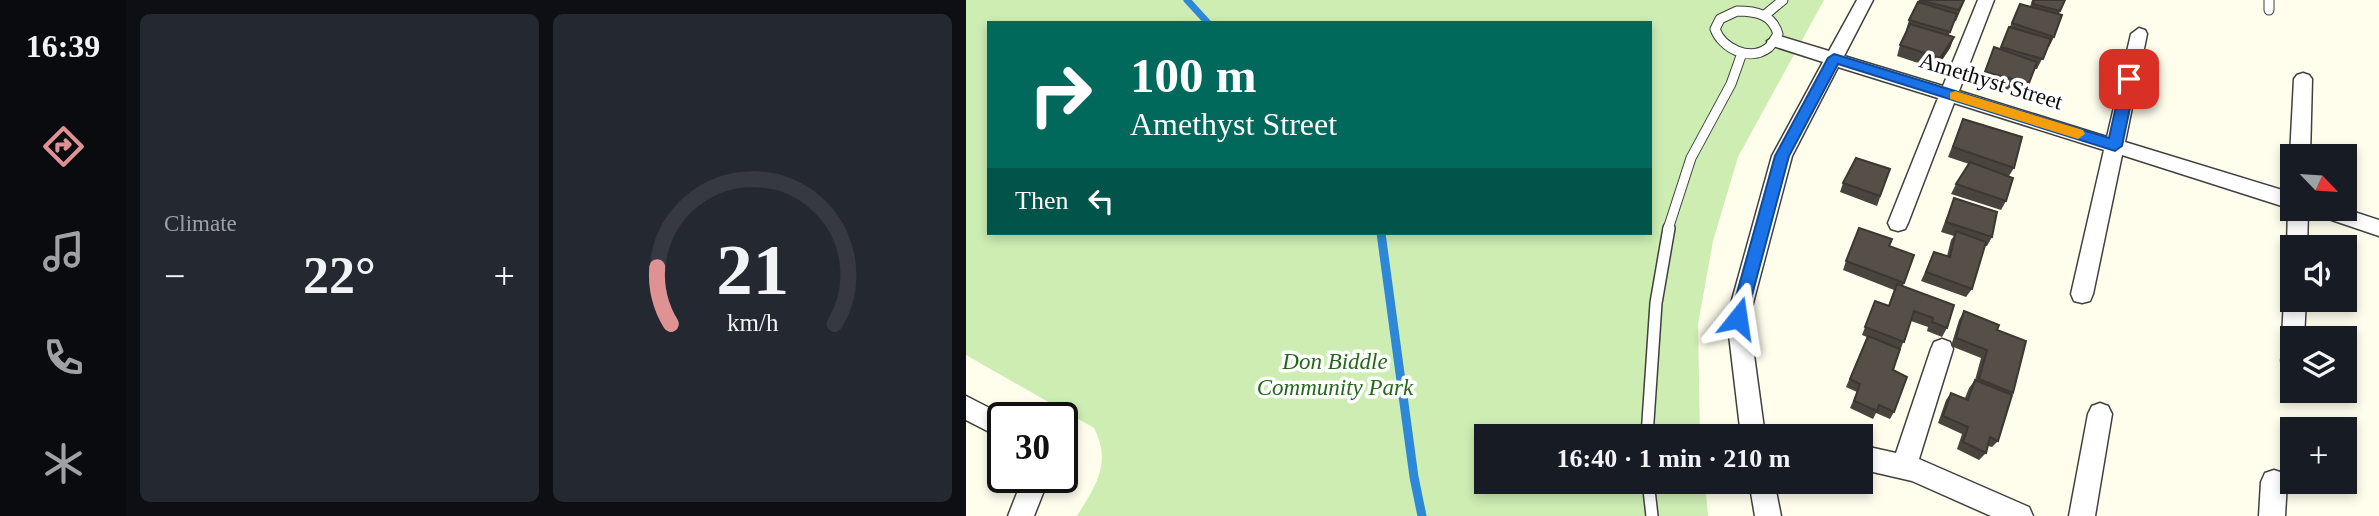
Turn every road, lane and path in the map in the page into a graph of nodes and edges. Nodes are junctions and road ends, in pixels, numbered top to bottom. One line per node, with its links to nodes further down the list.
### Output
1 (1783, 0): 6 (lane)
2 (1865, 0): 10 (street)
3 (1986, 0): 12 (street)
4 (2269, 0): 5 (lane)
5 (2269, 10)
6 (1765, 15): 8 (lane); 9 (lane)
7 (2138, 34): 14 (street)
8 (1776, 41): 9 (lane); 10 (street, Amethyst Street)
9 (1742, 53): 24 (lane)
10 (1834, 58): 12 (street, Amethyst Street); 25 (street)
11 (2302, 79): 13 (street)
12 (1949, 94): 14 (street, Amethyst Street); 17 (street)
13 (2300, 144)
14 (2115, 146): 15 (street, Amethyst Street); 19 (street)
15 (2280, 197)
16 (2357, 221): 18 (street)
17 (1898, 223)
18 (2379, 228)
19 (2082, 294)
20 (1942, 349): 27 (street)
21 (966, 407): 23 (street)
22 (2100, 414): 36 (street)
23 (987, 419)
24 (1647, 424)
25 (1751, 424)
26 (1873, 460): 27 (street)
27 (1904, 466): 32 (street)
28 (2274, 482): 37 (street)
29 (1029, 493): 33 (street)
30 (1649, 494): 34 (lane)
31 (1764, 494): 35 (street)
32 (2016, 515)
33 (1021, 516)
34 (1652, 516)
35 (1768, 516)
36 (2082, 516)
37 (2272, 516)

